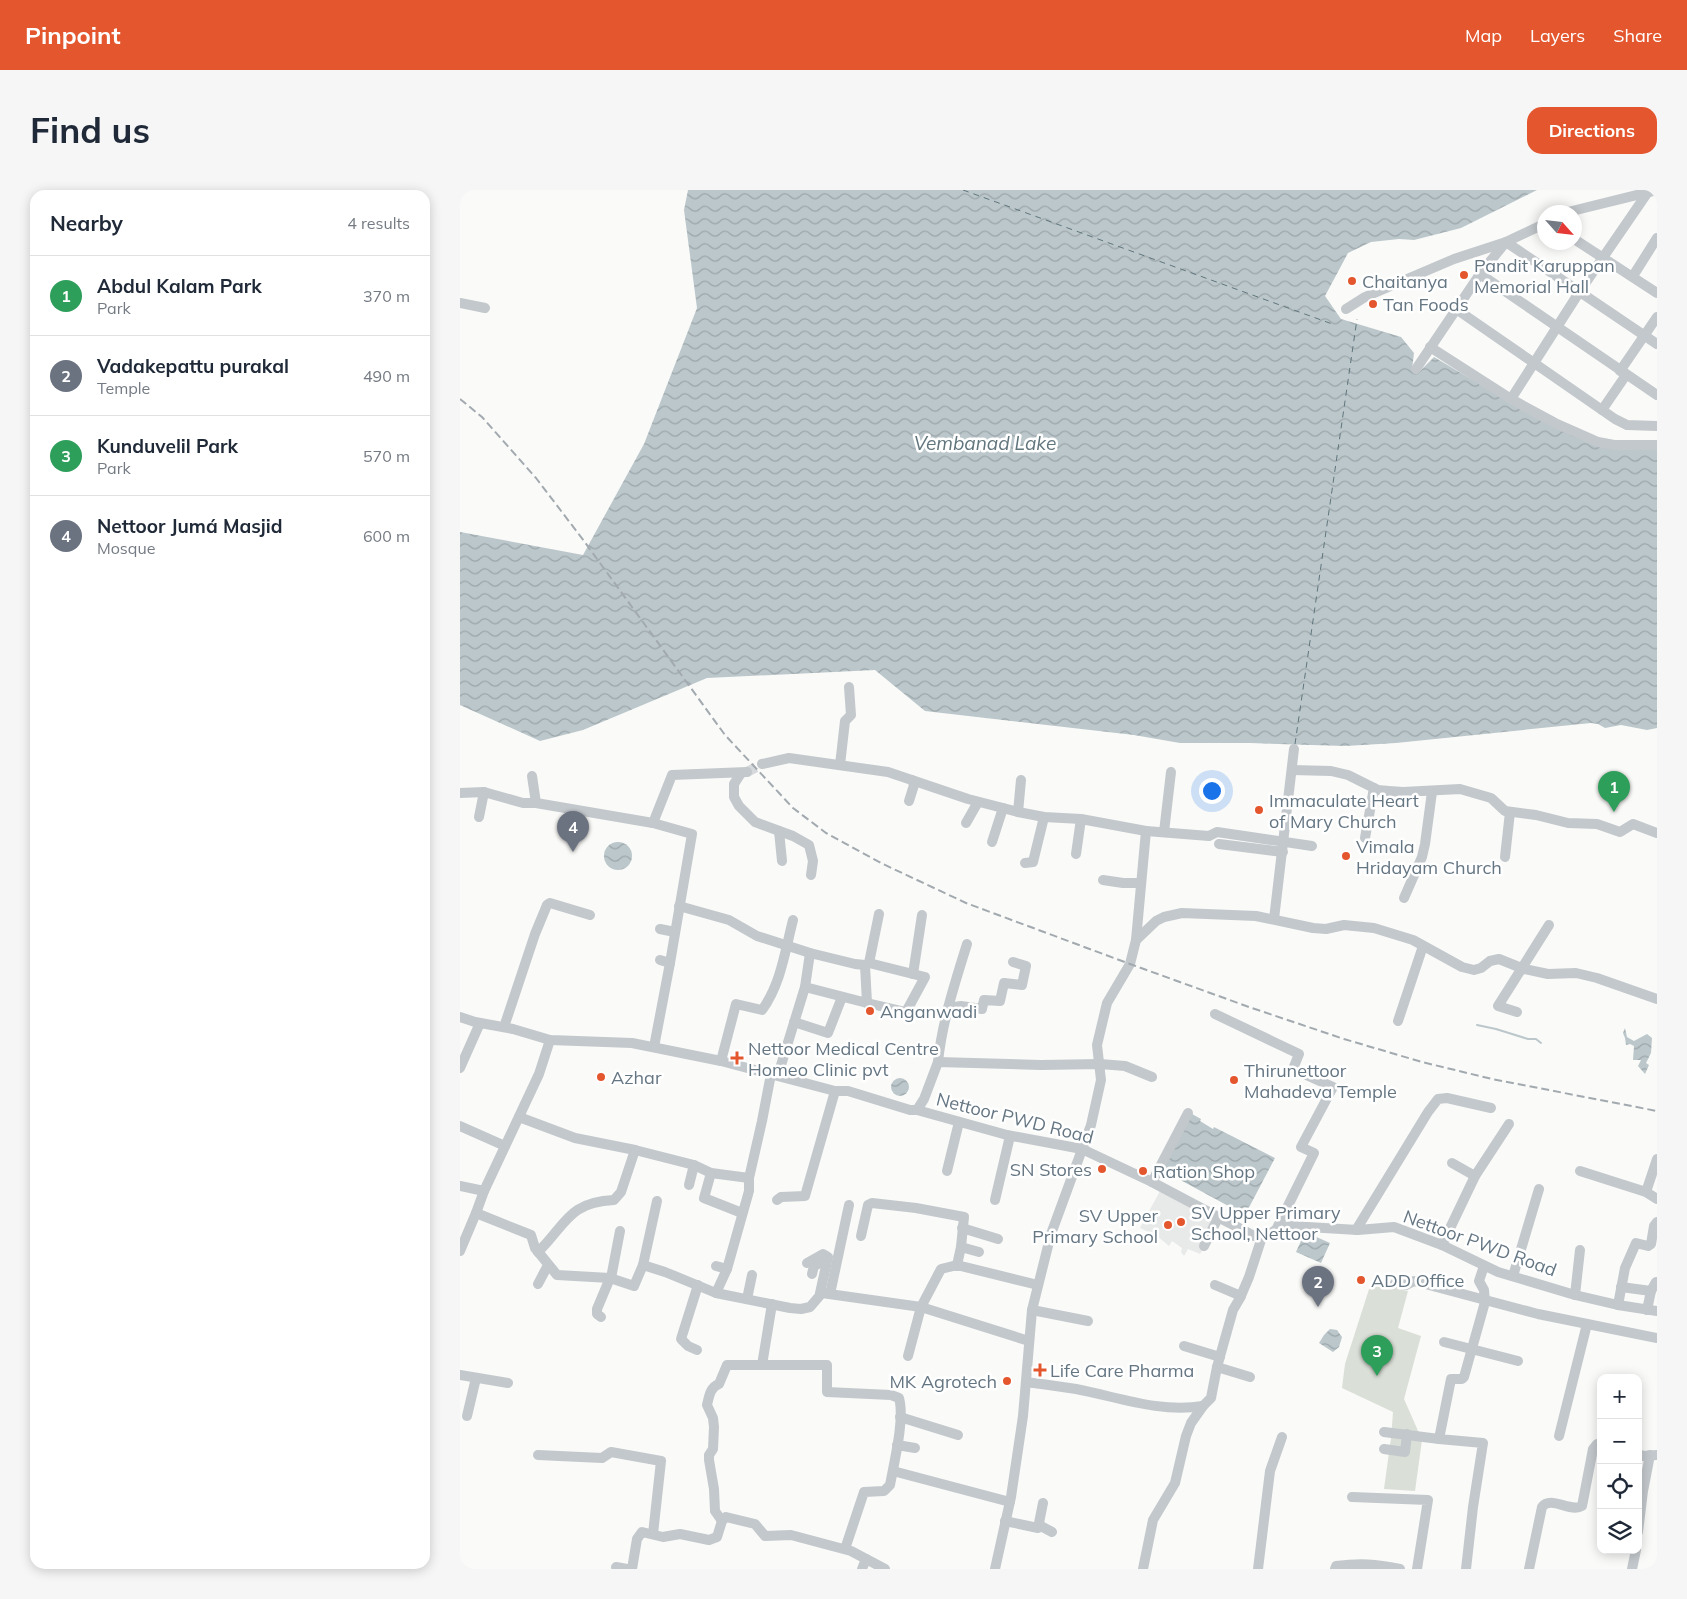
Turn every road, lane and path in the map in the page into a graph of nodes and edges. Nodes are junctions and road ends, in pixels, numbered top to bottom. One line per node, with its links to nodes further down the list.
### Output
1 (1652, 191): 2 (street); 7 (street)
2 (1582, 208)
3 (1537, 227): 5 (street)
4 (1657, 238): 9 (street)
5 (1506, 242): 8 (street); 10 (street); 14 (street)
6 (1582, 244): 7 (street)
7 (1604, 258): 9 (street); 10 (street)
8 (1480, 274): 15 (street); 17 (street)
9 (1633, 276): 11 (street)
10 (1580, 292): 17 (street); 18 (street)
11 (1657, 293)
12 (460, 303): 13 (street)
13 (485, 308)
14 (1346, 309)
15 (1456, 309): 20 (street); 21 (street)
16 (1657, 317): 18 (street)
17 (1557, 327): 21 (street); 23 (street)
18 (1644, 336): 19 (street); 23 (street)
19 (1657, 344)
20 (1430, 347): 22 (street); 25 (street)
21 (1534, 363): 25 (street); 26 (street)
22 (1416, 370)
23 (1623, 373): 24 (street); 26 (street)
24 (1657, 395)
25 (1511, 399): 28 (street)
26 (1602, 410): 27 (street)
27 (1657, 426)
28 (1657, 445)
29 (849, 687): 32 (street)
30 (1294, 749): 33 (street)
31 (762, 764): 32 (street)
32 (840, 765): 36 (street)
33 (1292, 770): 38 (street); 61 (street)
34 (1171, 772): 55 (street)
35 (532, 776): 44 (street)
36 (912, 780): 42 (street); 43 (street)
37 (1021, 780): 46 (street)
38 (1374, 788): 40 (street); 57 (street)
39 (484, 792): 41 (street); 44 (street); 48 (street)
40 (1432, 792): 47 (street); 69 (street)
41 (460, 793)
42 (909, 801)
43 (978, 802): 45 (street); 52 (street)
44 (536, 803): 51 (street)
45 (1003, 808): 46 (street); 58 (street)
46 (1018, 812): 49 (street)
47 (1510, 812): 56 (street); 63 (street)
48 (479, 817)
49 (1044, 817): 50 (street); 65 (street)
50 (1081, 819): 53 (street); 62 (street)
51 (653, 823): 54 (street); 70 (street)
52 (966, 823)
53 (1146, 830): 55 (street); 68 (street)
54 (778, 831): 64 (street); 66 (street)
55 (1164, 832): 61 (street)
56 (1657, 833)
57 (1364, 838)
58 (992, 842)
59 (1219, 844): 61 (street)
60 (1312, 846): 61 (street)
61 (1283, 847): 74 (street)
62 (1076, 854)
63 (1505, 857)
64 (782, 861)
65 (1025, 863)
66 (811, 875)
67 (1103, 880): 68 (street)
68 (1142, 883): 79 (street)
69 (1404, 898)
70 (679, 906): 78 (street); 81 (street)
71 (879, 914): 85 (street)
72 (922, 915): 87 (street)
73 (590, 916): 99 (street)
74 (1274, 919): 79 (street); 82 (street)
75 (793, 920): 81 (street)
76 (1549, 925): 86 (street)
77 (660, 929): 78 (street)
78 (674, 932): 101 (street)
79 (1136, 940): 104 (street)
80 (967, 944): 92 (street)
81 (786, 945): 83 (street); 102 (street)
82 (1423, 946): 86 (street); 96 (street)
83 (810, 953): 85 (street); 88 (street)
84 (1013, 962): 92 (street)
85 (867, 964): 87 (street); 91 (street)
86 (1522, 968): 90 (street); 93 (street)
87 (913, 974): 91 (street)
88 (806, 988): 89 (street); 97 (street)
89 (842, 997): 91 (street); 97 (street)
90 (1657, 999)
91 (867, 1003)
92 (948, 1008): 103 (street)
93 (1517, 1012)
94 (1215, 1014): 144 (street)
95 (460, 1017): 98 (street, Nettoor PWD Road)
96 (1398, 1020)
97 (794, 1022): 106 (street)
98 (480, 1023): 99 (street, Nettoor PWD Road); 105 (street)
99 (504, 1027): 100 (street, Nettoor PWD Road)
100 (550, 1040): 101 (street, Nettoor PWD Road); 112 (street)
101 (654, 1047): 102 (street, Nettoor PWD Road)
102 (721, 1061): 106 (street, Nettoor PWD Road)
103 (938, 1062): 104 (street); 110 (street)
104 (1100, 1064): 107 (street); 118 (street)
105 (460, 1068)
106 (774, 1074): 108 (street, Nettoor PWD Road); 127 (street)
107 (1152, 1077)
108 (835, 1091): 110 (street, Nettoor PWD Road); 135 (street)
109 (1491, 1108): 145 (street)
110 (916, 1110): 113 (street, Nettoor PWD Road)
111 (1188, 1113): 128 (street)
112 (519, 1117): 117 (street); 119 (street)
113 (959, 1122): 116 (street, Nettoor PWD Road); 124 (street)
114 (1509, 1124): 126 (street)
115 (460, 1126): 117 (street)
116 (1010, 1136): 118 (street, Nettoor PWD Road); 136 (street)
117 (505, 1146): 132 (street)
118 (1082, 1149): 128 (street, Nettoor PWD Road); 172 (street)
119 (635, 1150): 122 (street); 155 (street)
120 (1657, 1159): 133 (street)
121 (1452, 1163): 126 (street)
122 (694, 1166): 125 (street); 129 (street)
123 (1580, 1170): 133 (street)
124 (947, 1171)
125 (711, 1173): 127 (street); 139 (street)
126 (1475, 1176): 150 (street)
127 (749, 1178): 139 (street)
128 (1152, 1182): 141 (street, Nettoor PWD Road)
129 (689, 1185)
130 (460, 1186): 132 (street)
131 (1539, 1189): 167 (street)
132 (484, 1191): 140 (street)
133 (1646, 1192): 134 (street)
134 (1657, 1199)
135 (777, 1200)
136 (995, 1200)
137 (657, 1201): 160 (street)
138 (849, 1205): 176 (street)
139 (742, 1213): 164 (street)
140 (476, 1214): 154 (street); 155 (street)
141 (1218, 1218): 148 (street, Nettoor PWD Road); 151 (street)
142 (1657, 1222): 174 (street)
143 (962, 1228): 147 (street); 149 (street); 152 (street)
144 (1276, 1230): 145 (street, Nettoor PWD Road); 148 (street, Nettoor PWD Road)
145 (1356, 1230): 150 (street, Nettoor PWD Road)
146 (620, 1231): 168 (street)
147 (861, 1236)
148 (1262, 1237): 178 (street)
149 (998, 1239)
150 (1442, 1245): 163 (street, Nettoor PWD Road)
151 (1204, 1246)
152 (961, 1247): 156 (street); 161 (street)
153 (1580, 1250): 177 (street)
154 (460, 1251)
155 (538, 1252): 159 (street)
156 (979, 1252)
157 (827, 1259): 158 (street); 165 (street); 176 (street)
158 (807, 1263)
159 (548, 1265): 168 (street); 170 (street)
160 (643, 1265): 168 (street); 171 (street)
161 (957, 1265): 172 (street); 183 (street)
162 (716, 1266): 164 (street)
163 (1484, 1266): 167 (street, Nettoor PWD Road); 180 (street)
164 (726, 1269): 175 (street)
165 (812, 1274)
166 (752, 1275): 179 (street)
167 (1513, 1276): 177 (street, Nettoor PWD Road)
168 (610, 1278): 186 (street)
169 (1395, 1282): 180 (street)
170 (538, 1284)
171 (698, 1285): 175 (street); 193 (street)
172 (1038, 1285): 184 (street)
173 (1215, 1285): 178 (street)
174 (1621, 1287): 182 (street); 185 (street)
175 (716, 1293): 179 (street)
176 (825, 1294): 181 (street); 183 (street)
177 (1574, 1295): 182 (street, Nettoor PWD Road)
178 (1241, 1296): 197 (street)
179 (747, 1299): 181 (street)
180 (1485, 1300): 188 (street); 194 (street)
181 (772, 1304): 198 (street)
182 (1618, 1305): 185 (street, Nettoor PWD Road)
183 (921, 1307): 190 (street); 195 (street)
184 (1032, 1310): 187 (street); 190 (street)
185 (1652, 1311)
186 (601, 1317)
187 (1088, 1321)
188 (1587, 1324): 189 (street); 210 (street)
189 (1657, 1338)
190 (1029, 1341): 202 (street)
191 (1444, 1342): 194 (street)
192 (1184, 1346): 197 (street)
193 (697, 1350)
194 (1473, 1350): 196 (street); 212 (street)
195 (908, 1356)
196 (1518, 1361)
197 (1218, 1362): 200 (street); 204 (street)
198 (762, 1365): 206 (street); 224 (street)
199 (460, 1375): 201 (street)
200 (1250, 1376)
201 (476, 1378): 203 (street); 205 (street)
202 (1026, 1382): 204 (street); 221 (street)
203 (508, 1383)
204 (1203, 1406): 238 (street)
205 (467, 1416)
206 (900, 1417): 209 (street); 214 (street)
207 (1384, 1432): 208 (street)
208 (1407, 1434): 212 (street); 216 (street)
209 (958, 1435)
210 (1559, 1436)
211 (1282, 1437): 239 (street)
212 (1438, 1439): 243 (street)
213 (1597, 1444): 244 (street)
214 (897, 1445): 215 (street); 219 (street)
215 (915, 1448)
216 (1384, 1449)
217 (538, 1455): 228 (street)
218 (1653, 1455): 223 (street)
219 (893, 1471): 221 (street); 229 (street)
220 (1352, 1497): 242 (street)
221 (1010, 1502): 225 (street)
222 (1043, 1504): 226 (street)
223 (1641, 1509)
224 (722, 1521): 228 (street); 229 (street)
225 (1005, 1521): 226 (street); 237 (street)
226 (1039, 1525): 227 (street)
227 (1052, 1532)
228 (653, 1534): 234 (street)
229 (845, 1549): 231 (street)
230 (1635, 1554): 245 (street)
231 (866, 1559): 235 (street); 236 (street)
232 (616, 1567): 233 (street)
233 (627, 1569)
234 (632, 1569)
235 (862, 1569)
236 (885, 1569)
237 (995, 1569)
238 (1143, 1569)
239 (1258, 1569)
240 (1335, 1569): 241 (street)
241 (1400, 1569)
242 (1417, 1569)
243 (1466, 1569)
244 (1529, 1569)
245 (1632, 1569)

